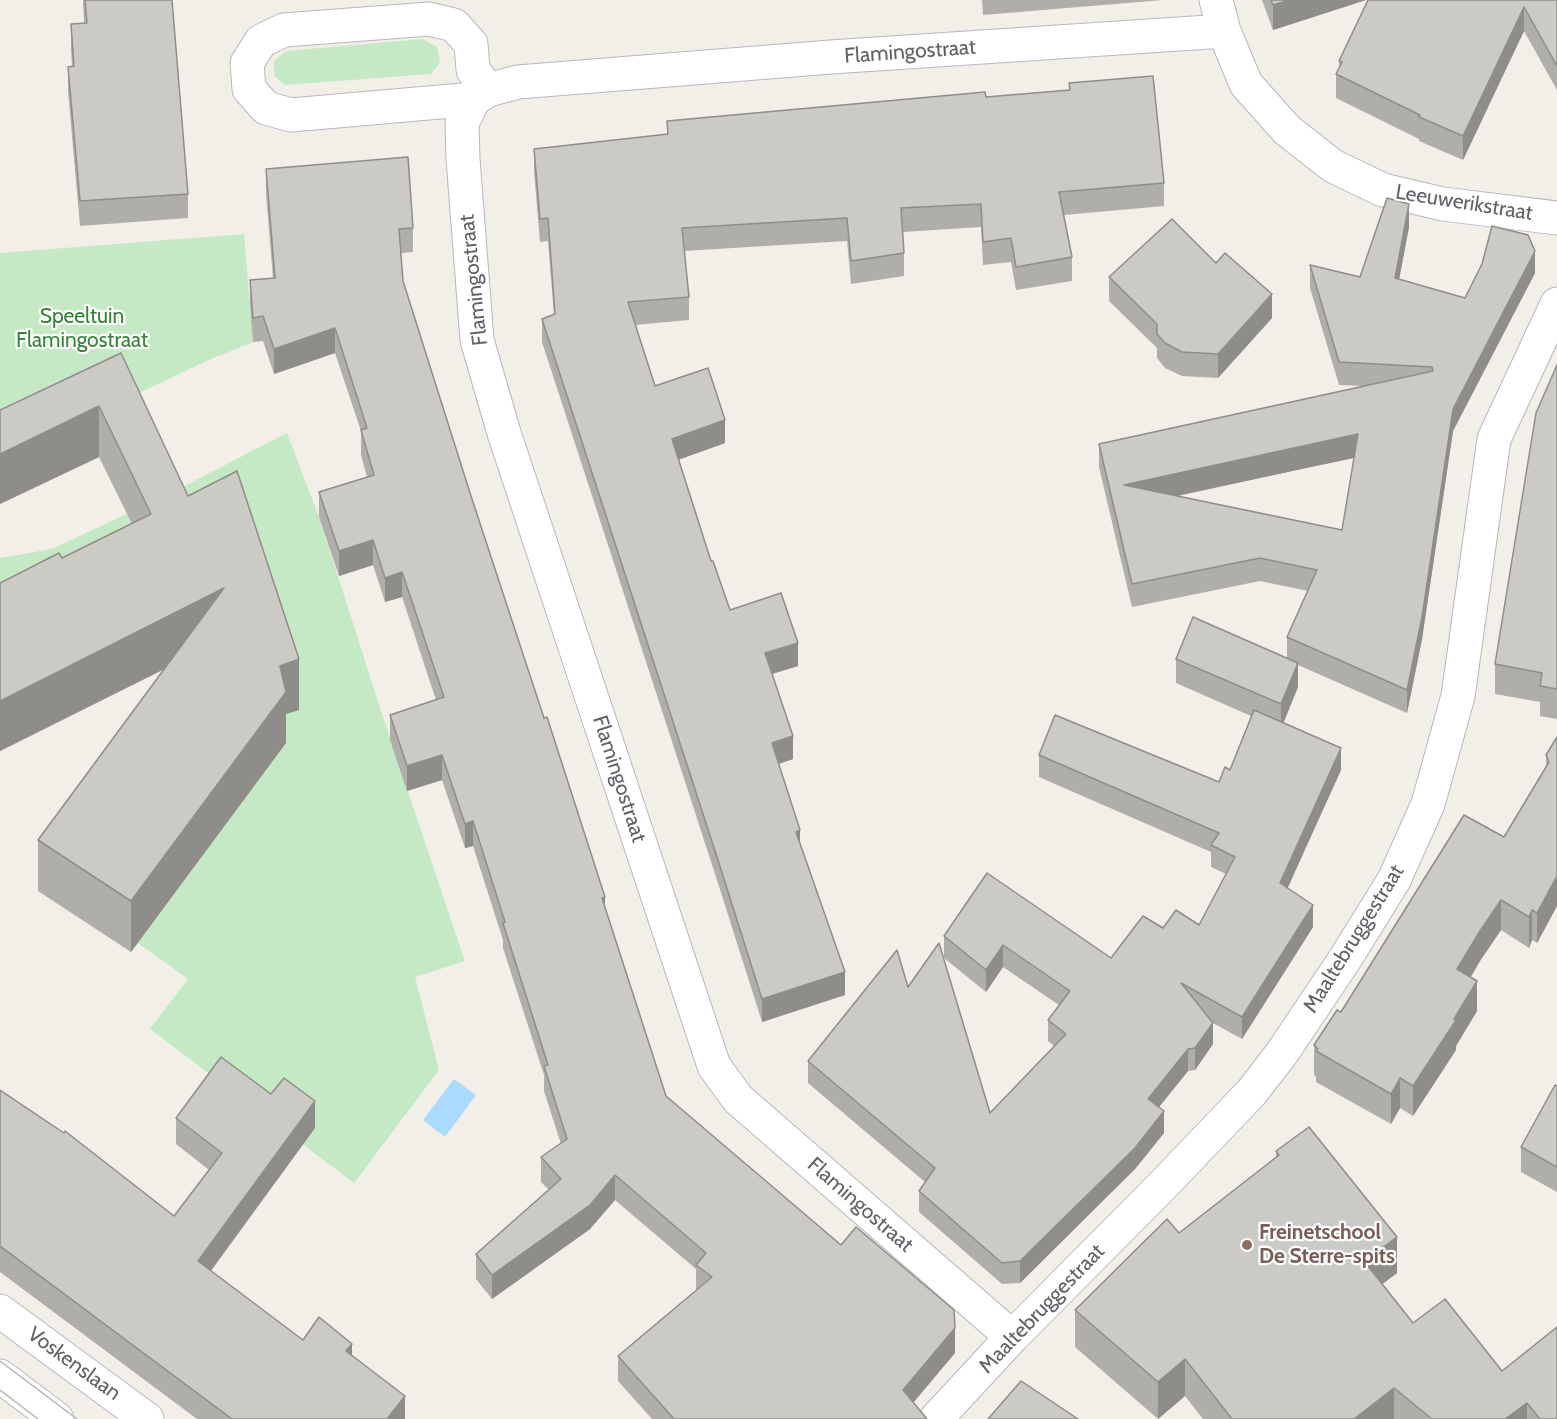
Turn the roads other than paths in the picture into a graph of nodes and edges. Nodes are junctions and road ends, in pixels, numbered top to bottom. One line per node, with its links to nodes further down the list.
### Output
1 (1216, 0): 2 (street, Leeuwerikstraat)
2 (1224, 31): 3 (street, Flamingostraat); 4 (street, Leeuwerikstraat)
3 (481, 95): 3 (street, Flamingostraat); 7 (street, Flamingostraat)
4 (1557, 218)
5 (1557, 304): 7 (street, Maaltebruggestraat)
6 (0, 1311): 10 (street, Voskenslaan)
7 (1012, 1337): 11 (street, Maaltebruggestraat)
8 (0, 1376): 9 (street)
9 (57, 1419)
10 (147, 1419)
11 (936, 1419)

